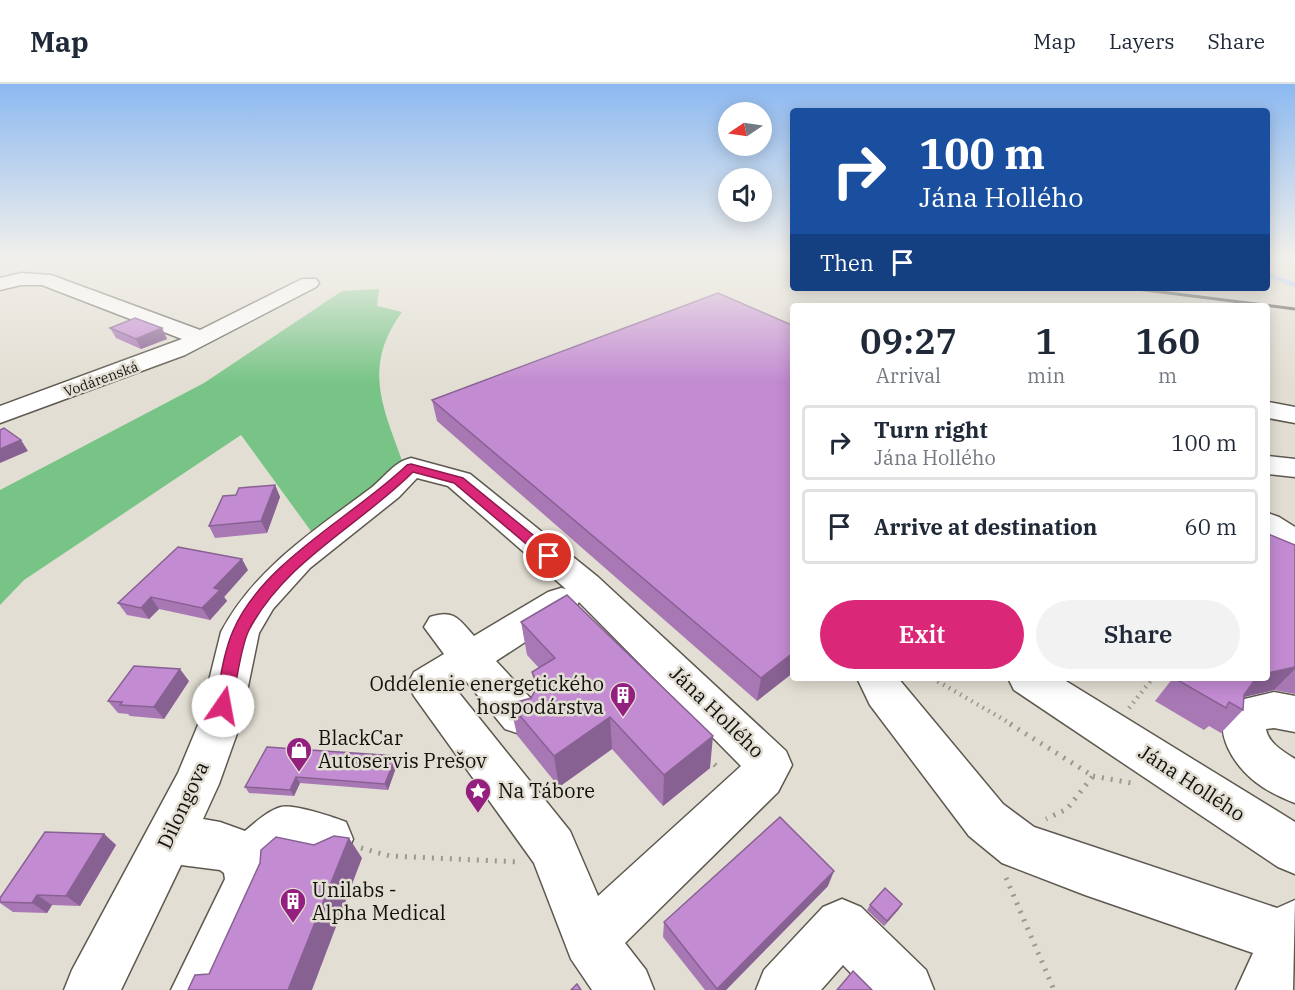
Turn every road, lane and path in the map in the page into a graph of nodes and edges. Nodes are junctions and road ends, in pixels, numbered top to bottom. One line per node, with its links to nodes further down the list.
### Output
1 (93, 298): 3 (street)
2 (279, 298): 3 (street, Vodárenská)
3 (201, 338): 5 (street, Vodárenská)
4 (1270, 410): 6 (street)
5 (0, 415)
6 (1295, 415)
7 (1270, 465): 9 (street)
8 (411, 467): 12 (street, Jána Hollého); 26 (street, Dilongova)
9 (1295, 468)
10 (1270, 525): 11 (street)
11 (1295, 542)
12 (585, 586): 13 (street); 31 (street, Jána Hollého)
13 (456, 643): 19 (street); 29 (street)
14 (879, 681): 24 (street)
15 (938, 681): 24 (path)
16 (1033, 681): 20 (street, Jána Hollého)
17 (1151, 681): 20 (path)
18 (1295, 714): 23 (street)
19 (519, 716)
20 (1111, 730): 27 (street, Jána Hollého)
21 (704, 754): 22 (path)
22 (712, 762)
23 (1295, 782)
24 (997, 829): 30 (street); 37 (path)
25 (329, 839): 28 (street); 29 (path)
26 (167, 840): 28 (street); 32 (street, Dilongova)
27 (1295, 850)
28 (249, 860): 33 (street)
29 (560, 863): 31 (street)
30 (1292, 933): 38 (street)
31 (590, 940): 34 (street)
32 (92, 990)
33 (199, 990)
34 (626, 990)
35 (784, 990): 36 (street)
36 (906, 990)
37 (1054, 990)
38 (1264, 990)

